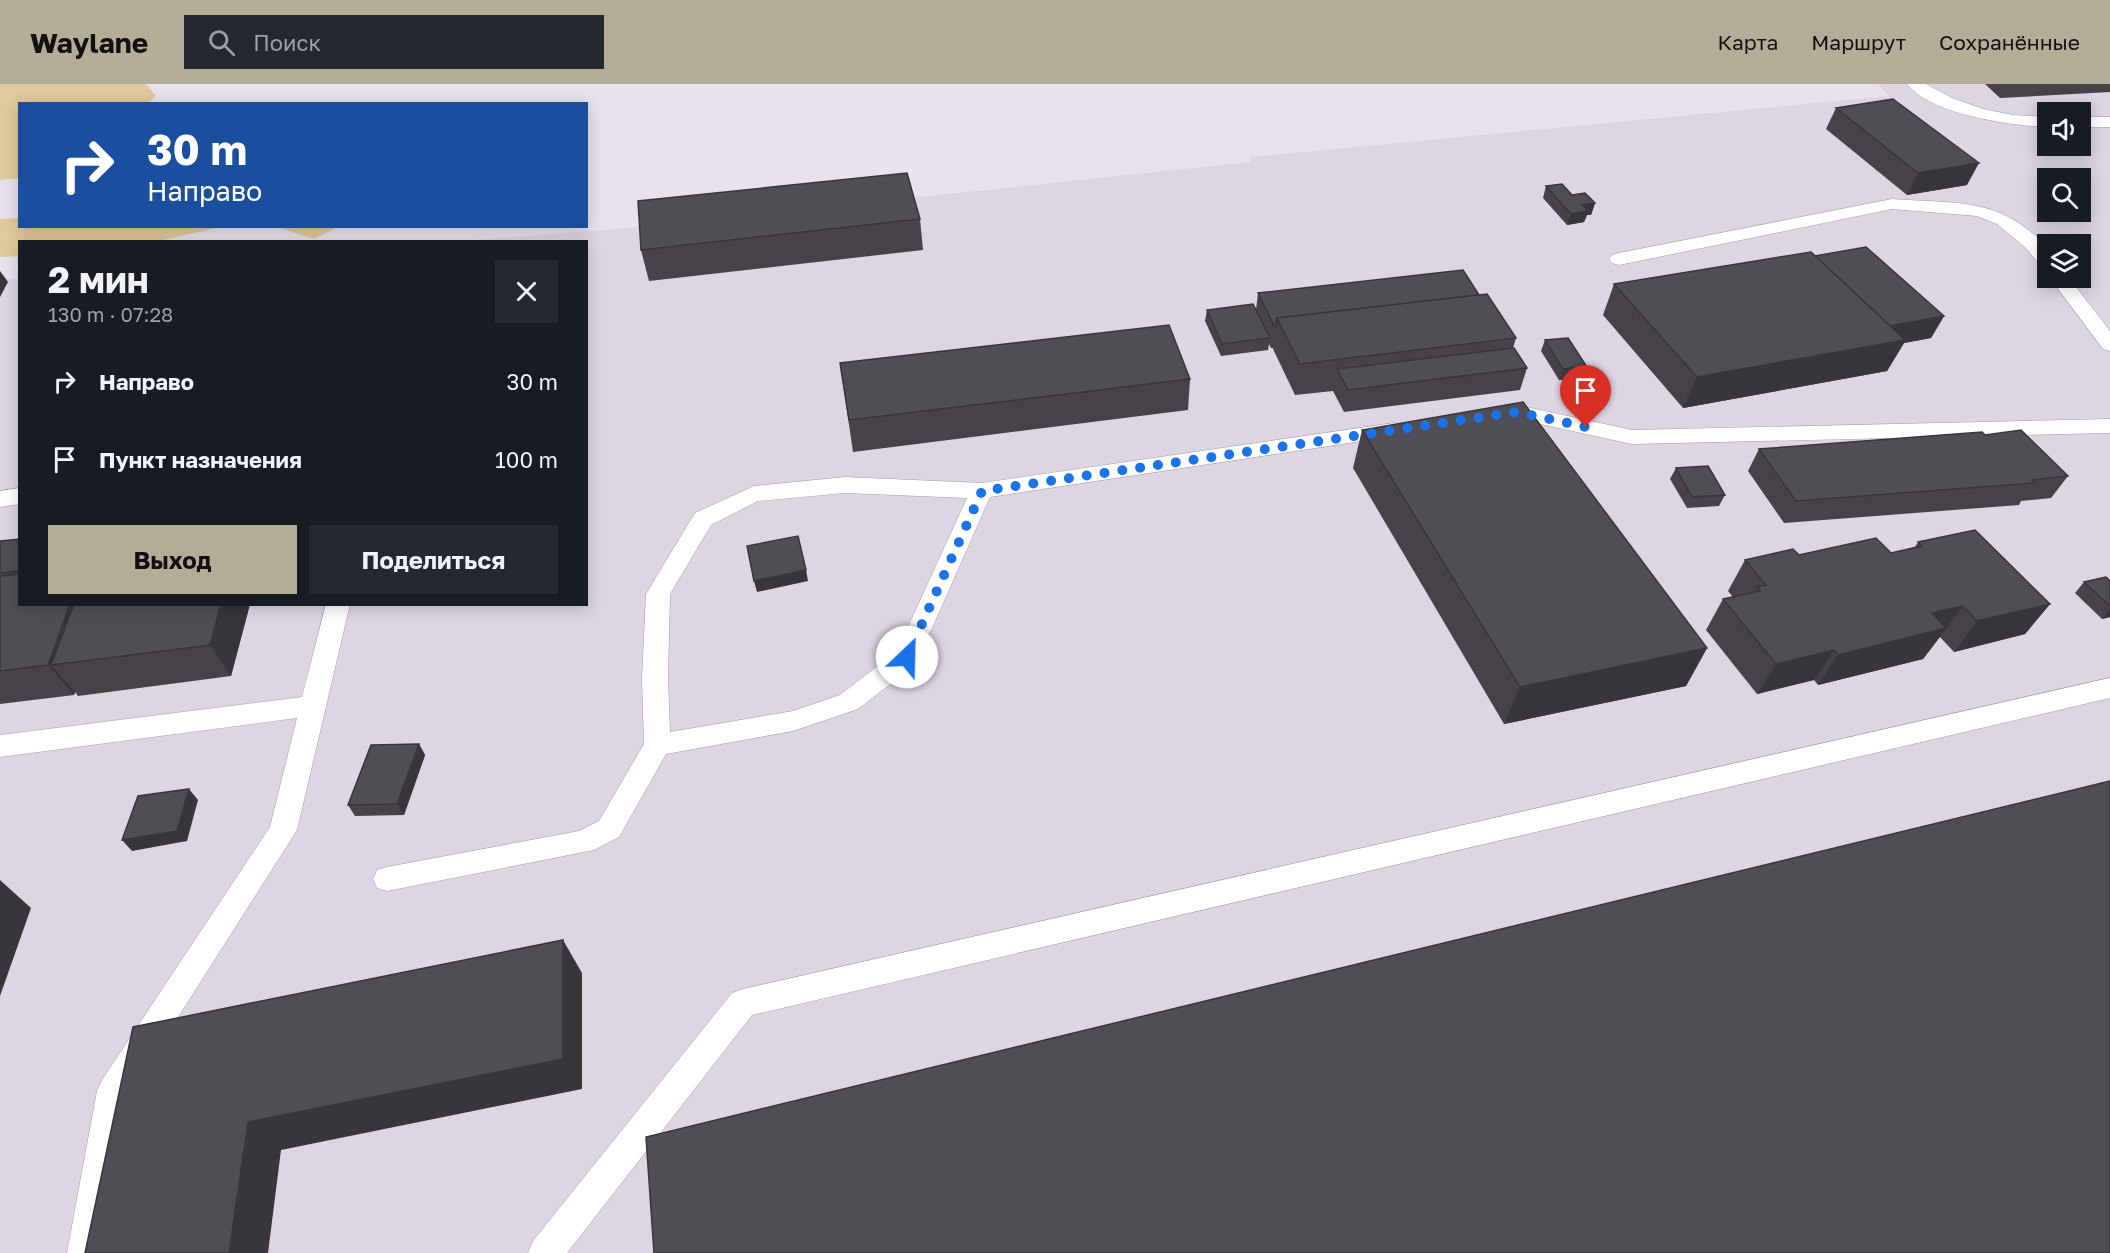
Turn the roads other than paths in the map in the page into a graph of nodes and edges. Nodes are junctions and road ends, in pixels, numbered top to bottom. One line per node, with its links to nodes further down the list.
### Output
1 (1915, 84): 2 (lane)
2 (2037, 121)
3 (2091, 122): 4 (lane)
4 (2110, 122)
5 (2037, 249): 6 (lane)
6 (1619, 260)
7 (2067, 288): 8 (lane)
8 (2107, 337)
9 (1482, 417): 10 (lane)
10 (2110, 426)
11 (1412, 428): 12 (lane)
12 (982, 491): 18 (lane); 18 (lane)
13 (18, 496): 14 (lane)
14 (0, 498)
15 (338, 606): 17 (lane)
16 (2110, 688): 22 (lane)
17 (314, 706): 19 (lane); 21 (lane)
18 (657, 745): 20 (lane)
19 (0, 746)
20 (387, 879)
21 (84, 1253)
22 (545, 1253)

